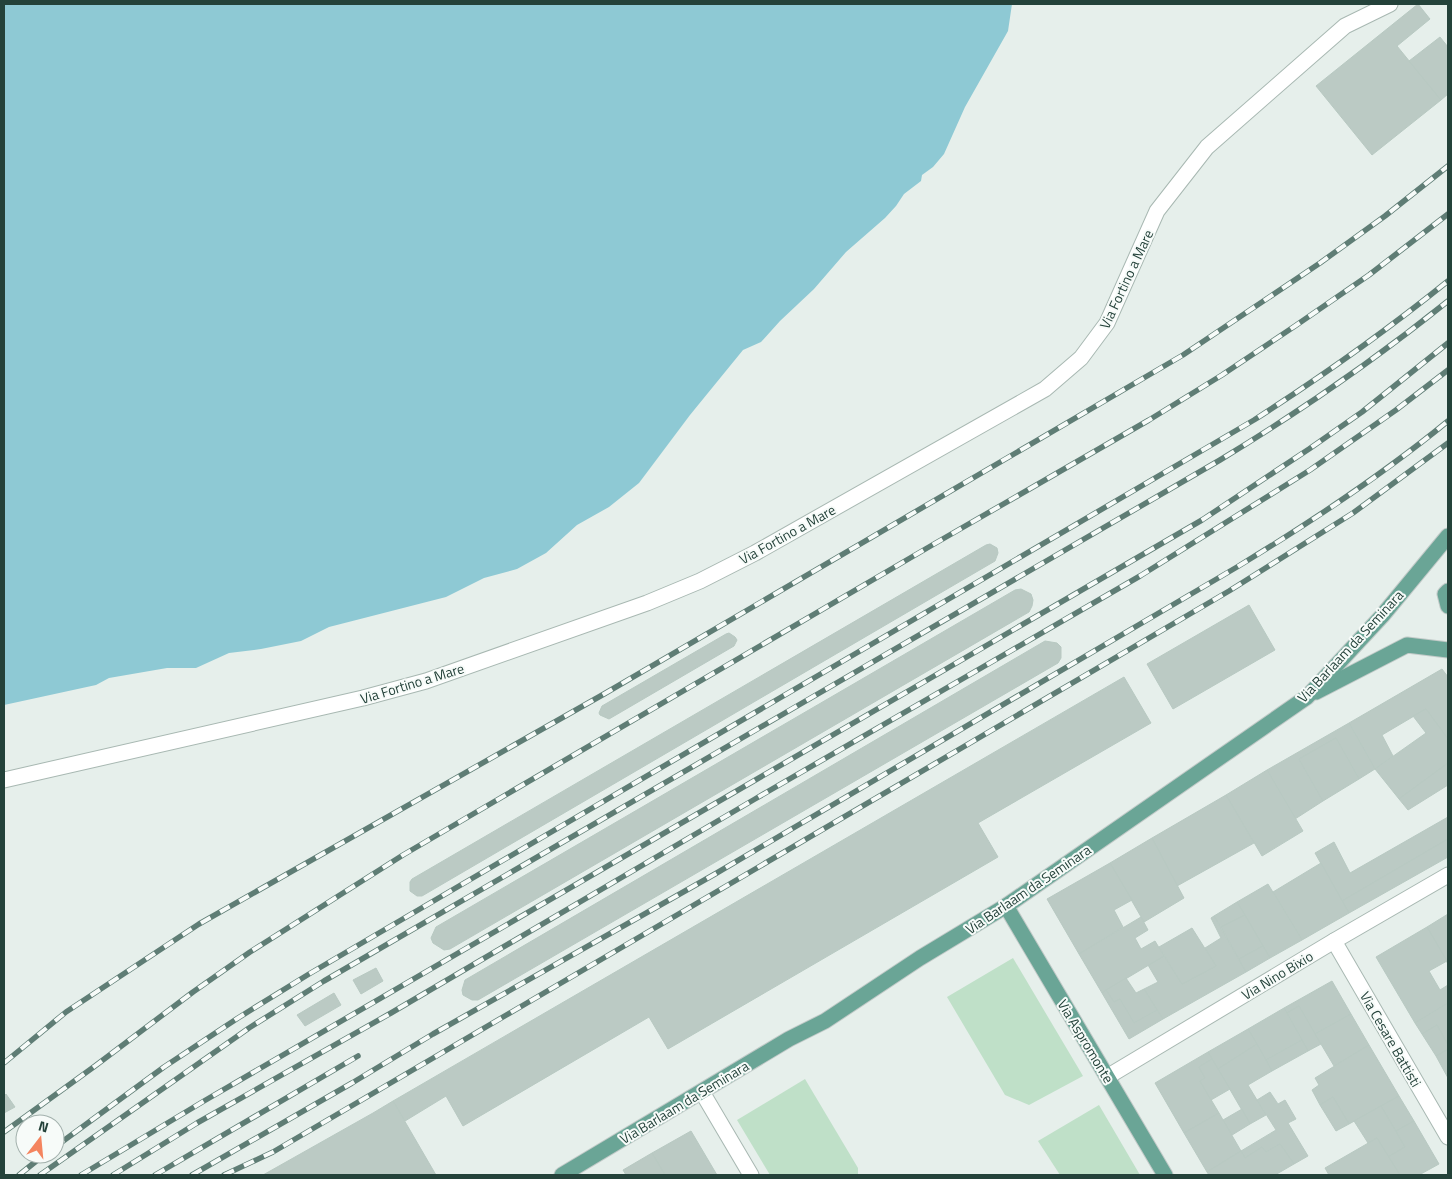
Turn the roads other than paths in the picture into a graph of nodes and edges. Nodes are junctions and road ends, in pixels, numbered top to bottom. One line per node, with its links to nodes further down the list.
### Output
1 (1390, 4): 5 (street, Via Fortino a Mare)
2 (1447, 538): 4 (main road, Via Barlaam da Seminara)
3 (1448, 650): 4 (main road)
4 (1307, 697): 7 (main road, Via Barlaam da Seminara)
5 (4, 780)
6 (1448, 875): 8 (street, Via Nino Bixio)
7 (1006, 906): 9 (main road, Via Aspromonte); 10 (main road, Via Barlaam da Seminara)
8 (1334, 941): 9 (street, Via Nino Bixio); 11 (street, Via Cesare Battisti)
9 (1107, 1076): 14 (main road, Via Aspromonte)
10 (702, 1092): 12 (main road, Via Barlaam da Seminara); 13 (street)
11 (1448, 1137)
12 (562, 1175)
13 (751, 1175)
14 (1165, 1175)

